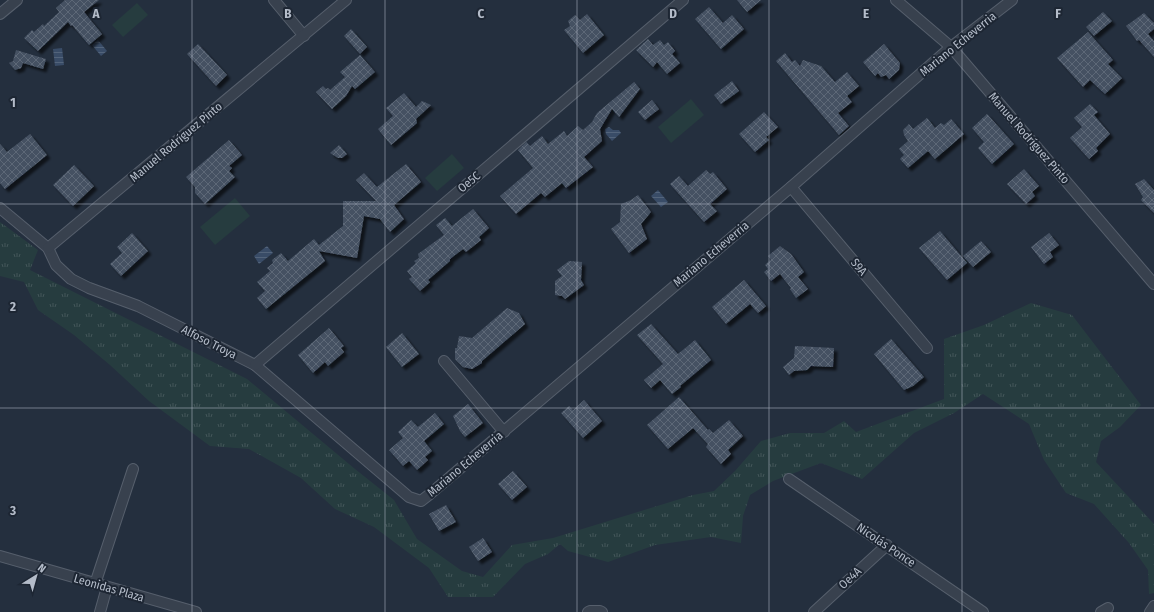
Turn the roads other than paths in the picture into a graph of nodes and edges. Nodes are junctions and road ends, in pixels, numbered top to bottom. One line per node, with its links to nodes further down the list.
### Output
1 (17, 0): 7 (street)
2 (274, 0): 8 (street)
3 (346, 0): 8 (street, Manuel Rodríguez Pinto)
4 (683, 0): 16 (street, Oe5C)
5 (896, 0): 9 (street, Manuel Rodríguez Pinto)
6 (1012, 0): 9 (street, Mariano Echeverria)
7 (0, 14)
8 (304, 36): 12 (street, Manuel Rodríguez Pinto)
9 (951, 47): 10 (street, Mariano Echeverria); 13 (street, Manuel Rodríguez Pinto)
10 (791, 187): 14 (street, S9A); 17 (street, Mariano Echeverria)
11 (0, 208): 12 (street, Alfoso Troya)
12 (48, 248): 16 (street, Alfoso Troya)
13 (1154, 284)
14 (927, 348)
15 (444, 361): 17 (street)
16 (255, 364): 20 (street, Alfoso Troya)
17 (504, 432): 20 (street, Mariano Echeverria)
18 (133, 469): 23 (street)
19 (789, 479): 21 (street, Nicolás Ponce)
20 (409, 497)
21 (887, 545): 30 (street, Oe4A); 31 (street, Nicolás Ponce)
22 (0, 556): 23 (street, Leonidas Plaza)
23 (95, 584): 24 (street, Leonidas Plaza)
24 (107, 587): 27 (street); 28 (street, Leonidas Plaza)
25 (1154, 606): 32 (street)
26 (589, 611): 29 (street)
27 (100, 612)
28 (196, 612)
29 (602, 612)
30 (814, 612)
31 (983, 612)
32 (1150, 612)

